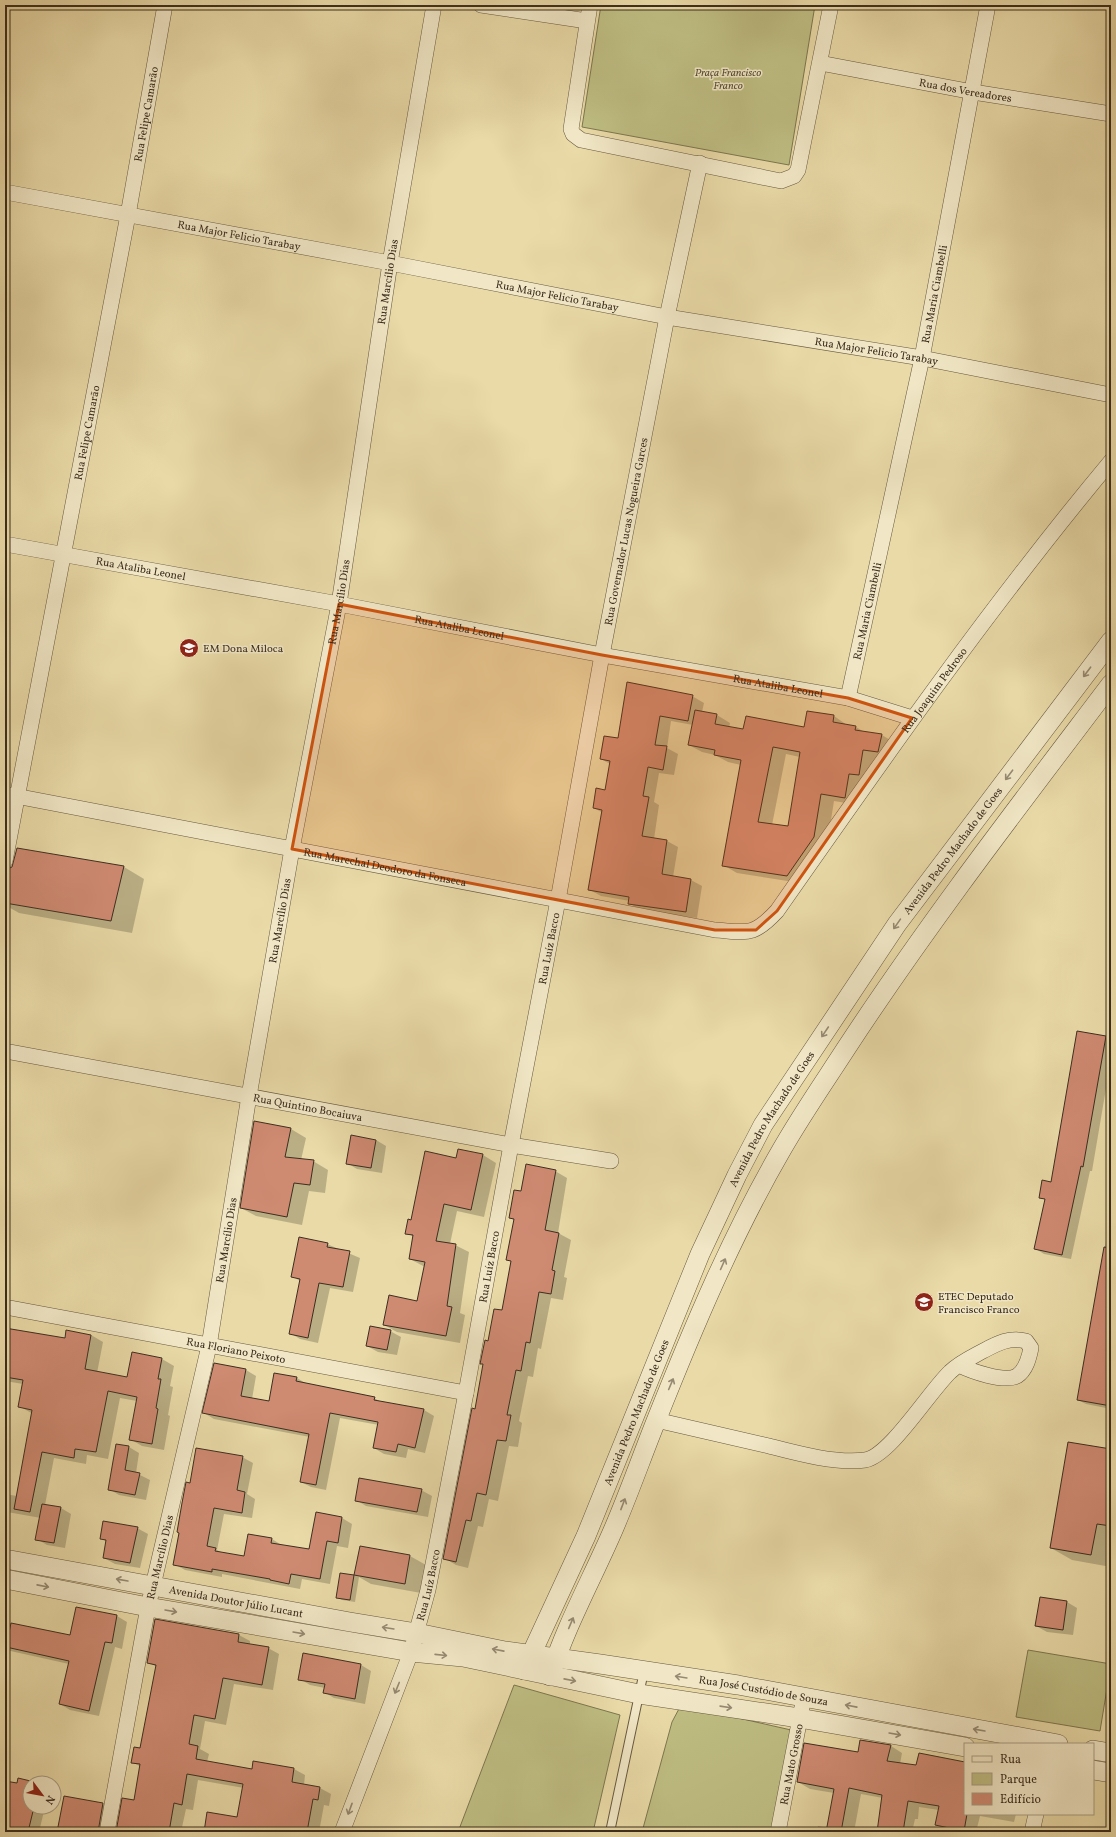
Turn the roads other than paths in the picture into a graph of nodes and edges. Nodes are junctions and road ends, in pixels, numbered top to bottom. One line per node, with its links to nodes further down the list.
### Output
1 (165, 5): 13 (street, Rua Felipe Camarão)
2 (434, 5): 14 (street, Rua Marcílio Dias)
3 (481, 5): 7 (street)
4 (590, 5): 7 (street)
5 (830, 5): 8 (street)
6 (988, 5): 9 (street, Rua Maria Ciambelli)
7 (587, 21): 11 (street)
8 (820, 63): 9 (street, Rua dos Vereadores); 11 (street)
9 (973, 92): 10 (street, Rua dos Vereadores); 16 (street, Rua Maria Ciambelli)
10 (1111, 114)
11 (700, 163): 15 (street, Rua Governador Lucas Nogueira Garces)
12 (5, 192): 13 (street, Rua Major Felicio Tarabay)
13 (128, 215): 14 (street, Rua Major Felicio Tarabay); 20 (street, Rua Felipe Camarão)
14 (390, 263): 15 (street, Rua Major Felicio Tarabay); 21 (street, Rua Marcílio Dias)
15 (667, 317): 16 (street, Rua Major Felicio Tarabay); 23 (street, Rua Governador Lucas Nogueira Garces)
16 (922, 358): 17 (street, Rua Major Felicio Tarabay); 25 (street, Rua Maria Ciambelli)
17 (1111, 395)
18 (1111, 461): 26 (street, Rua Joaquim Pedroso)
19 (5, 544): 20 (street, Rua Ataliba Leonel)
20 (63, 554): 21 (street, Rua Ataliba Leonel); 27 (street, Rua Felipe Camarão)
21 (339, 604): 23 (street, Rua Ataliba Leonel); 28 (street, Rua Marcílio Dias)
22 (1111, 640): 48 (street, Avenida Pedro Machado de Goes, one-way to 48)
23 (602, 655): 25 (street, Rua Ataliba Leonel); 30 (street, Rua Governador Lucas Nogueira Garces)
24 (1111, 684): 40 (street, Avenida Pedro Machado de Goes, one-way to 24)
25 (848, 698): 26 (street, Rua Ataliba Leonel)
26 (912, 718): 31 (street, Rua Joaquim Pedroso)
27 (11, 795): 28 (street, Rua Marechal Deodoro da Fonseca); 29 (street, Rua Felipe Camarão)
28 (292, 849): 30 (street, Rua Marechal Deodoro da Fonseca); 33 (street, Rua Marcílio Dias)
29 (5, 860)
30 (558, 900): 31 (street, Rua Marechal Deodoro da Fonseca); 34 (street, Rua Luíz Bacco)
31 (764, 925)
32 (5, 1051): 33 (street, Rua Quintino Bocaiuva)
33 (249, 1096): 34 (street, Rua Quintino Bocaiuva); 37 (street, Rua Marcílio Dias)
34 (511, 1145): 35 (street, Rua Quintino Bocaiuva); 39 (street, Rua Luíz Bacco)
35 (611, 1161)
36 (5, 1307): 37 (street, Rua Floriano Peixoto)
37 (210, 1346): 39 (street, Rua Floriano Peixoto); 43 (street, Rua Marcílio Dias)
38 (959, 1365): 40 (street)
39 (466, 1393): 45 (street, Rua Luíz Bacco)
40 (656, 1420): 49 (street, Avenida Pedro Machado de Goes, one-way to 40)
41 (5, 1559): 43 (street, Avenida Doutor Júlio Lucant, one-way to 41)
42 (5, 1578): 44 (street, Avenida Doutor Júlio Lucant, one-way to 44)
43 (154, 1586): 44 (street, Rua Marcílio Dias); 45 (street, Avenida Doutor Júlio Lucant, one-way to 43)
44 (148, 1607): 47 (street, Avenida Doutor Júlio Lucant, one-way to 47); 61 (street, Rua Marcílio Dias)
45 (417, 1633): 46 (street, Avenida Doutor Júlio Lucant); 47 (street, Rua Luíz Bacco)
46 (465, 1650): 47 (street, Avenida Doutor Júlio Lucant, one-way to 46); 48 (street, Rua José Custódio de Souza)
47 (411, 1652): 62 (street, Rua Luíz Bacco, one-way to 62)
48 (528, 1662): 49 (street, Rua José Custódio de Souza)
49 (553, 1668): 50 (street, Rua José Custódio de Souza); 51 (street, Rua José Custódio de Souza, one-way to 51)
50 (644, 1671): 51 (lane); 52 (street, Rua José Custódio de Souza, one-way to 50)
51 (639, 1694): 53 (street, Rua José Custódio de Souza, one-way to 53); 63 (lane)
52 (804, 1697): 53 (street, Rua Mato Grosso); 54 (street, Rua José Custódio de Souza, one-way to 52)
53 (799, 1718): 55 (street, Rua José Custódio de Souza, one-way to 55); 64 (street, Rua Mato Grosso)
54 (1048, 1743)
55 (964, 1747)
56 (1094, 1750): 57 (street)
57 (1111, 1753)
58 (1094, 1770): 59 (street)
59 (1111, 1773)
60 (1036, 1815): 65 (street)
61 (107, 1832)
62 (342, 1832)
63 (610, 1832)
64 (778, 1832)
65 (1032, 1832)

